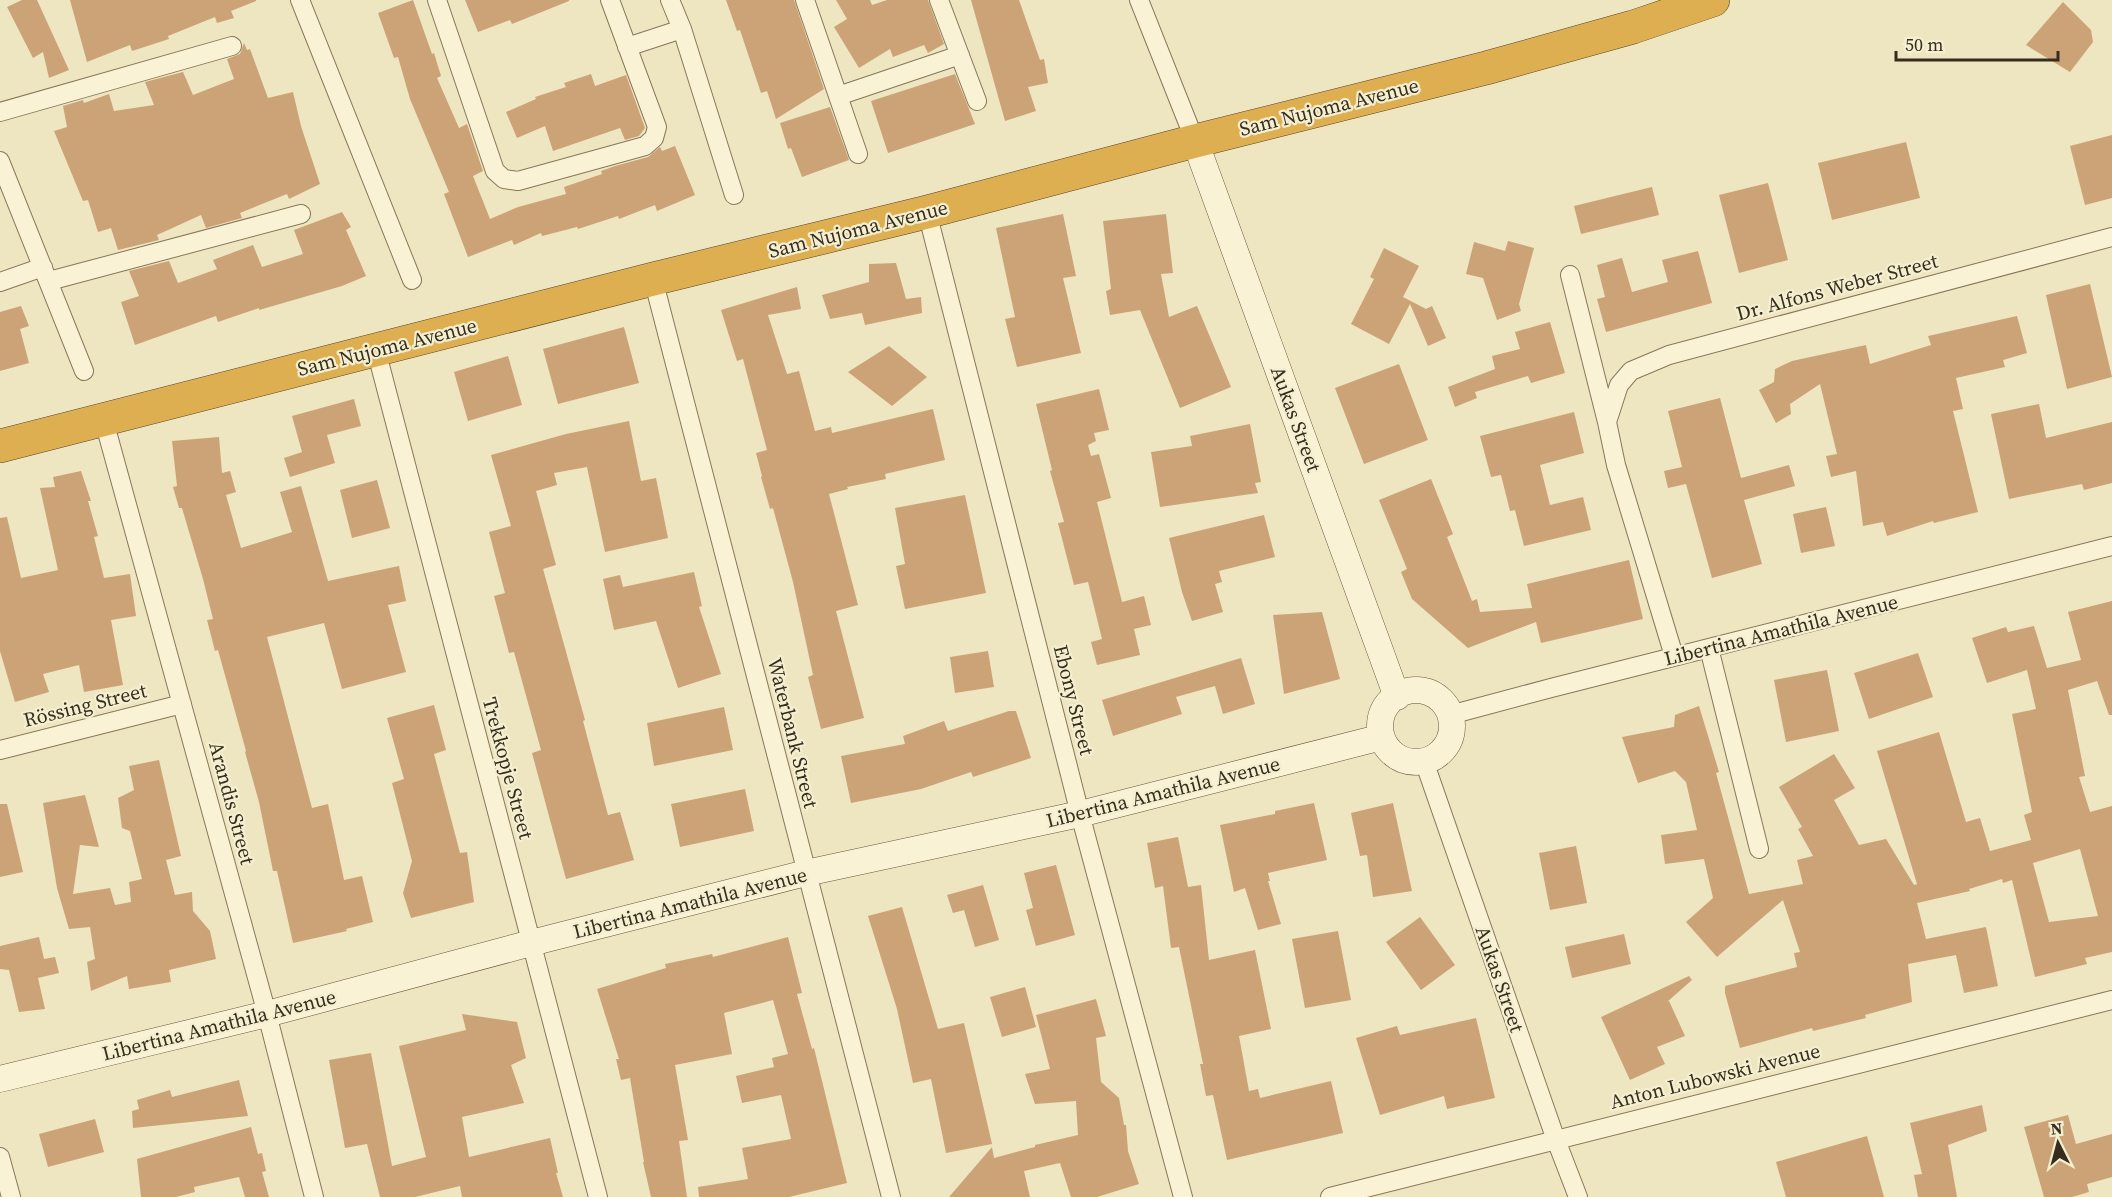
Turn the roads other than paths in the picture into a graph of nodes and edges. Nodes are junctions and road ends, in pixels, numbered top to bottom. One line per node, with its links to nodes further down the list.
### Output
1 (300, 0): 26 (street)
2 (437, 0): 11 (street)
3 (610, 0): 11 (street)
4 (670, 0): 9 (street)
5 (805, 0): 13 (street)
6 (939, 0): 12 (street)
7 (1139, 0): 16 (street)
8 (1713, 0): 16 (highway, Sam Nujoma Avenue)
9 (682, 30): 11 (street); 19 (street)
10 (232, 46): 15 (street)
11 (627, 47)
12 (960, 55): 13 (street); 14 (street)
13 (838, 96): 17 (street)
14 (977, 101)
15 (0, 112)
16 (1195, 141): 20 (highway, Sam Nujoma Avenue); 36 (street, Aukas Street)
17 (858, 154)
18 (0, 161): 23 (street)
19 (734, 195)
20 (927, 212): 25 (highway, Sam Nujoma Avenue); 42 (street, Ebony Street)
21 (301, 214): 23 (street)
22 (2112, 237): 31 (street, Dr. Alfons Weber Street)
23 (46, 274): 27 (street); 29 (street)
24 (1570, 275): 31 (street)
25 (652, 279): 28 (highway, Sam Nujoma Avenue); 44 (street, Waterbank Street)
26 (412, 280)
27 (0, 282)
28 (376, 350): 30 (highway, Sam Nujoma Avenue); 45 (street, Trekkopje Street)
29 (84, 371)
30 (104, 421): 32 (highway, Sam Nujoma Avenue); 37 (street, Arandis Street)
31 (1606, 423): 35 (street)
32 (0, 446)
33 (2112, 546): 34 (street, Libertina Amathila Avenue)
34 (1709, 648): 35 (street, Libertina Amathila Avenue); 43 (street)
35 (1674, 657): 38 (street, Libertina Amathila Avenue)
36 (1396, 696): 38 (street); 39 (street)
37 (182, 704): 40 (street, Rössing Street); 47 (street, Arandis Street)
38 (1450, 715): 41 (street)
39 (1382, 737): 41 (street); 42 (street, Libertina Amathila Avenue)
40 (0, 750)
41 (1424, 761): 49 (street, Aukas Street)
42 (1080, 814): 44 (street, Libertina Amathila Avenue); 55 (street, Ebony Street)
43 (1759, 849)
44 (806, 873): 45 (street, Libertina Amathila Avenue); 54 (street, Waterbank Street)
45 (531, 943): 47 (street, Libertina Amathila Avenue); 53 (street, Trekkopje Street)
46 (2112, 1000): 49 (street, Anton Lubowski Avenue)
47 (267, 1014): 48 (street, Libertina Amathila Avenue); 52 (street, Arandis Street)
48 (0, 1079)
49 (1556, 1140): 56 (street, Anton Lubowski Avenue); 57 (street, Aukas Street)
50 (0, 1157): 51 (street)
51 (11, 1197)
52 (314, 1197)
53 (598, 1197)
54 (891, 1197)
55 (1183, 1197)
56 (1330, 1197)
57 (1578, 1197)

